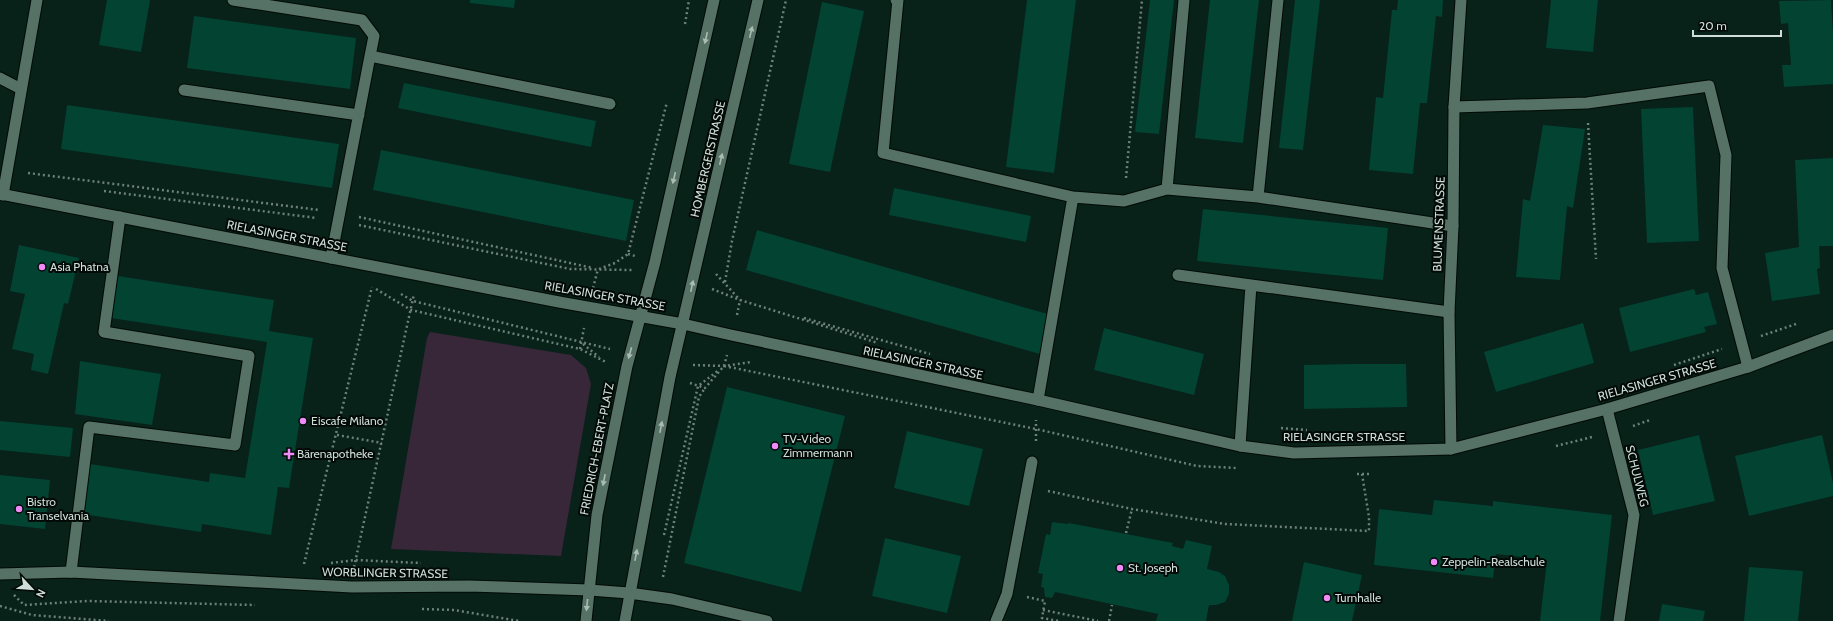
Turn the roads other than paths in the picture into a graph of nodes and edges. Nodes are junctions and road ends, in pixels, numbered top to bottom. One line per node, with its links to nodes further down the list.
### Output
1 (37, 0): 11 (main road)
2 (233, 0): 9 (main road)
3 (714, 0): 26 (main road, one-way to 26)
4 (758, 0): 27 (main road, HOMBERGERSTRASSE, one-way to 4)
5 (896, 0): 18 (main road)
6 (1184, 0): 16 (main road)
7 (1278, 0): 19 (main road)
8 (1461, 0): 14 (main road, BLUMENSTRASSE)
9 (370, 56): 13 (main road); 15 (main road)
10 (0, 78): 11 (main road)
11 (21, 89): 17 (main road)
12 (184, 90): 15 (main road)
13 (610, 104)
14 (1454, 107): 21 (main road, BLUMENSTRASSE); 29 (main road)
15 (359, 115): 22 (main road)
16 (1167, 189): 18 (main road); 19 (main road)
17 (1, 194): 20 (main road, RIELASINGER STRASSE)
18 (1073, 197): 30 (main road)
19 (1258, 197): 21 (main road)
20 (120, 217): 22 (main road, RIELASINGER STRASSE); 35 (main road)
21 (1453, 226): 25 (main road, BLUMENSTRASSE)
22 (331, 258): 26 (main road, RIELASINGER STRASSE)
23 (1178, 275): 24 (main road)
24 (1252, 285): 25 (main road); 32 (main road)
25 (1449, 312): 33 (main road, BLUMENSTRASSE)
26 (640, 315): 27 (main road, RIELASINGER STRASSE); 37 (main road, FRIEDRICH-EBERT-PLATZ, one-way to 37)
27 (683, 324): 30 (main road, RIELASINGER STRASSE); 38 (main road, one-way to 27)
28 (1833, 335): 29 (main road, RIELASINGER STRASSE)
29 (1748, 367): 31 (main road, RIELASINGER STRASSE)
30 (1038, 400): 32 (main road, RIELASINGER STRASSE)
31 (1607, 409): 33 (main road, RIELASINGER STRASSE); 43 (main road, SCHULWEG)
32 (1240, 446): 33 (main road, RIELASINGER STRASSE)
33 (1451, 449)
34 (1032, 462): 42 (main road)
35 (71, 572): 36 (main road, WORBLINGER STRASSE); 37 (main road, WORBLINGER STRASSE)
36 (0, 574)
37 (589, 590): 38 (main road, WORBLINGER STRASSE); 39 (main road, FRIEDRICH-EBERT-PLATZ, one-way to 39)
38 (629, 593): 40 (main road); 41 (main road, WORBLINGER STRASSE)
39 (586, 621)
40 (625, 621)
41 (767, 621)
42 (996, 621)
43 (1619, 621)

